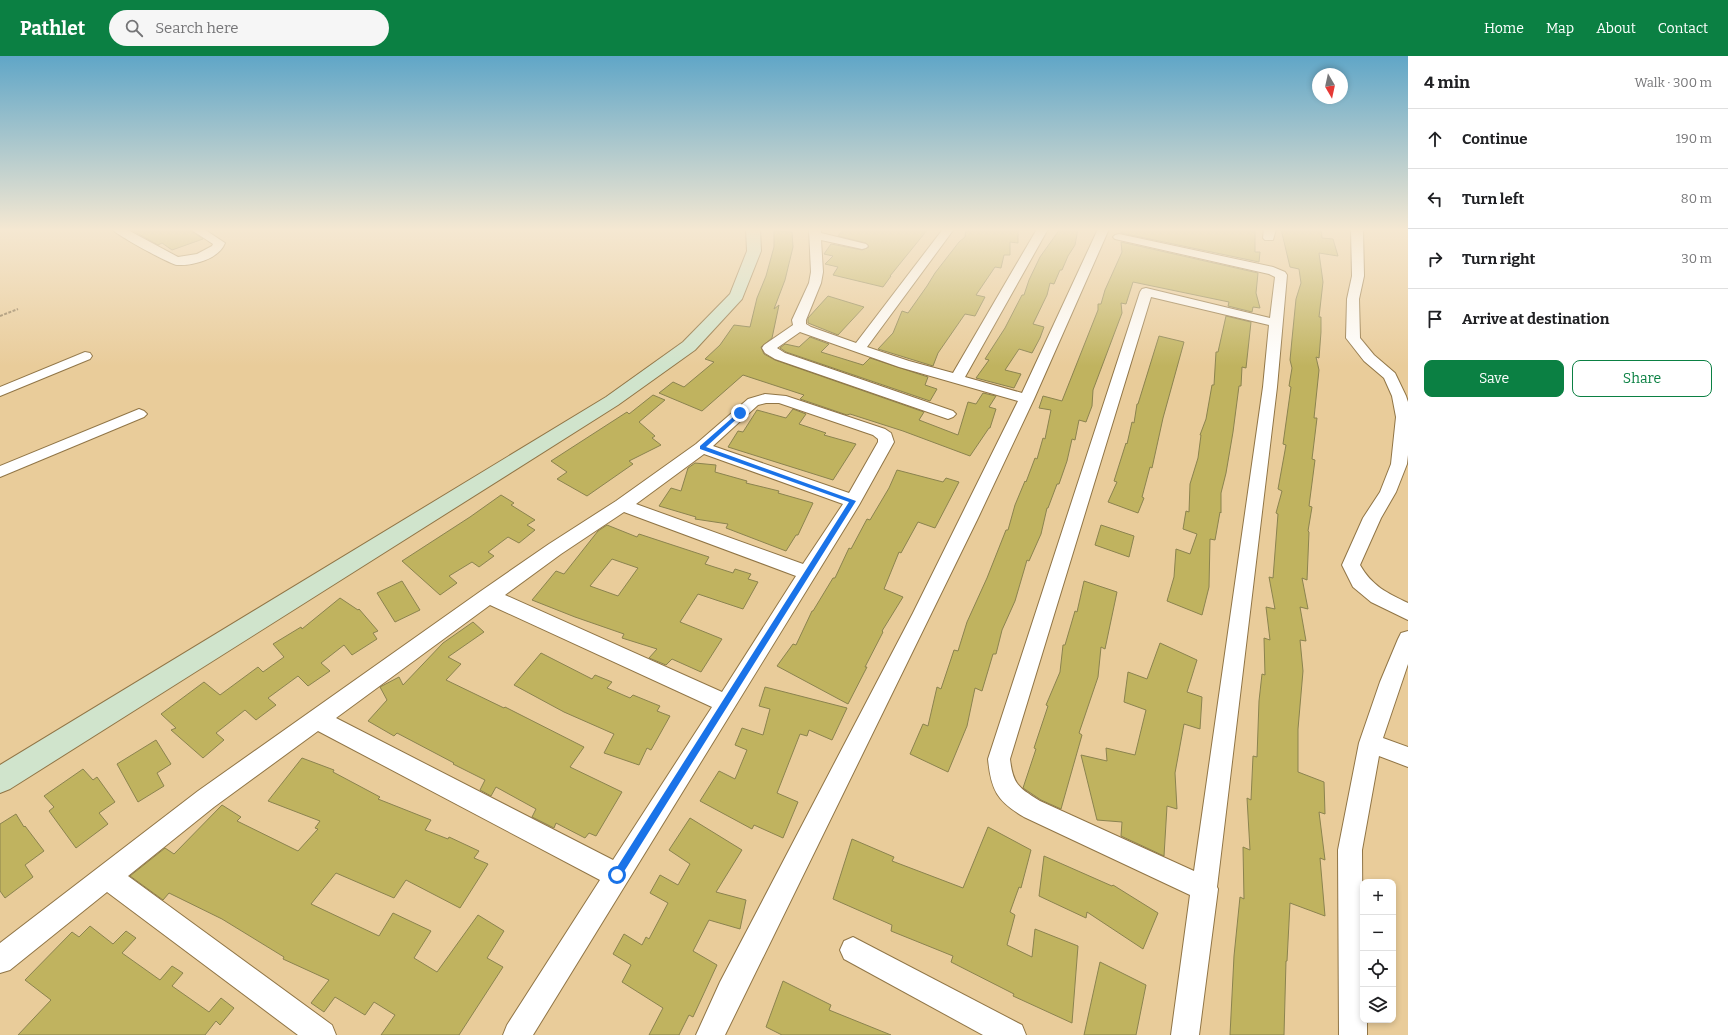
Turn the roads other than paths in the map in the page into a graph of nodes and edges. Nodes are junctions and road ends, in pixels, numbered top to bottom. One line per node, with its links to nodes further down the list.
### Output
1 (746, 275): 29 (street)
2 (816, 275): 9 (street)
3 (914, 275): 10 (street)
4 (1016, 275): 12 (street)
5 (1090, 275): 14 (street)
6 (1281, 275): 8 (street)
7 (1358, 275): 23 (street)
8 (1276, 323): 32 (street); 32 (street)
9 (800, 326): 10 (street); 16 (street)
10 (858, 349): 12 (street)
11 (85, 356): 13 (street)
12 (956, 378): 14 (street)
13 (0, 392)
14 (1027, 399): 37 (street)
15 (139, 414): 18 (street)
16 (948, 414)
17 (702, 448): 19 (street); 19 (street); 20 (street)
18 (0, 472)
19 (853, 501): 21 (street)
20 (622, 505): 21 (street); 22 (street)
21 (806, 573): 25 (street)
22 (488, 596): 25 (street); 26 (street)
23 (1408, 612)
24 (1408, 639): 27 (street)
25 (725, 703): 30 (street)
26 (316, 719): 30 (street); 31 (street)
27 (1370, 742): 28 (street); 40 (street)
28 (1408, 756)
29 (0, 780)
30 (617, 875): 36 (street)
31 (108, 876): 34 (street); 35 (street)
32 (1205, 889): 39 (street)
33 (854, 950): 38 (street)
34 (0, 960)
35 (322, 1035)
36 (517, 1035)
37 (710, 1035)
38 (1012, 1035)
39 (1185, 1035)
40 (1352, 1035)

